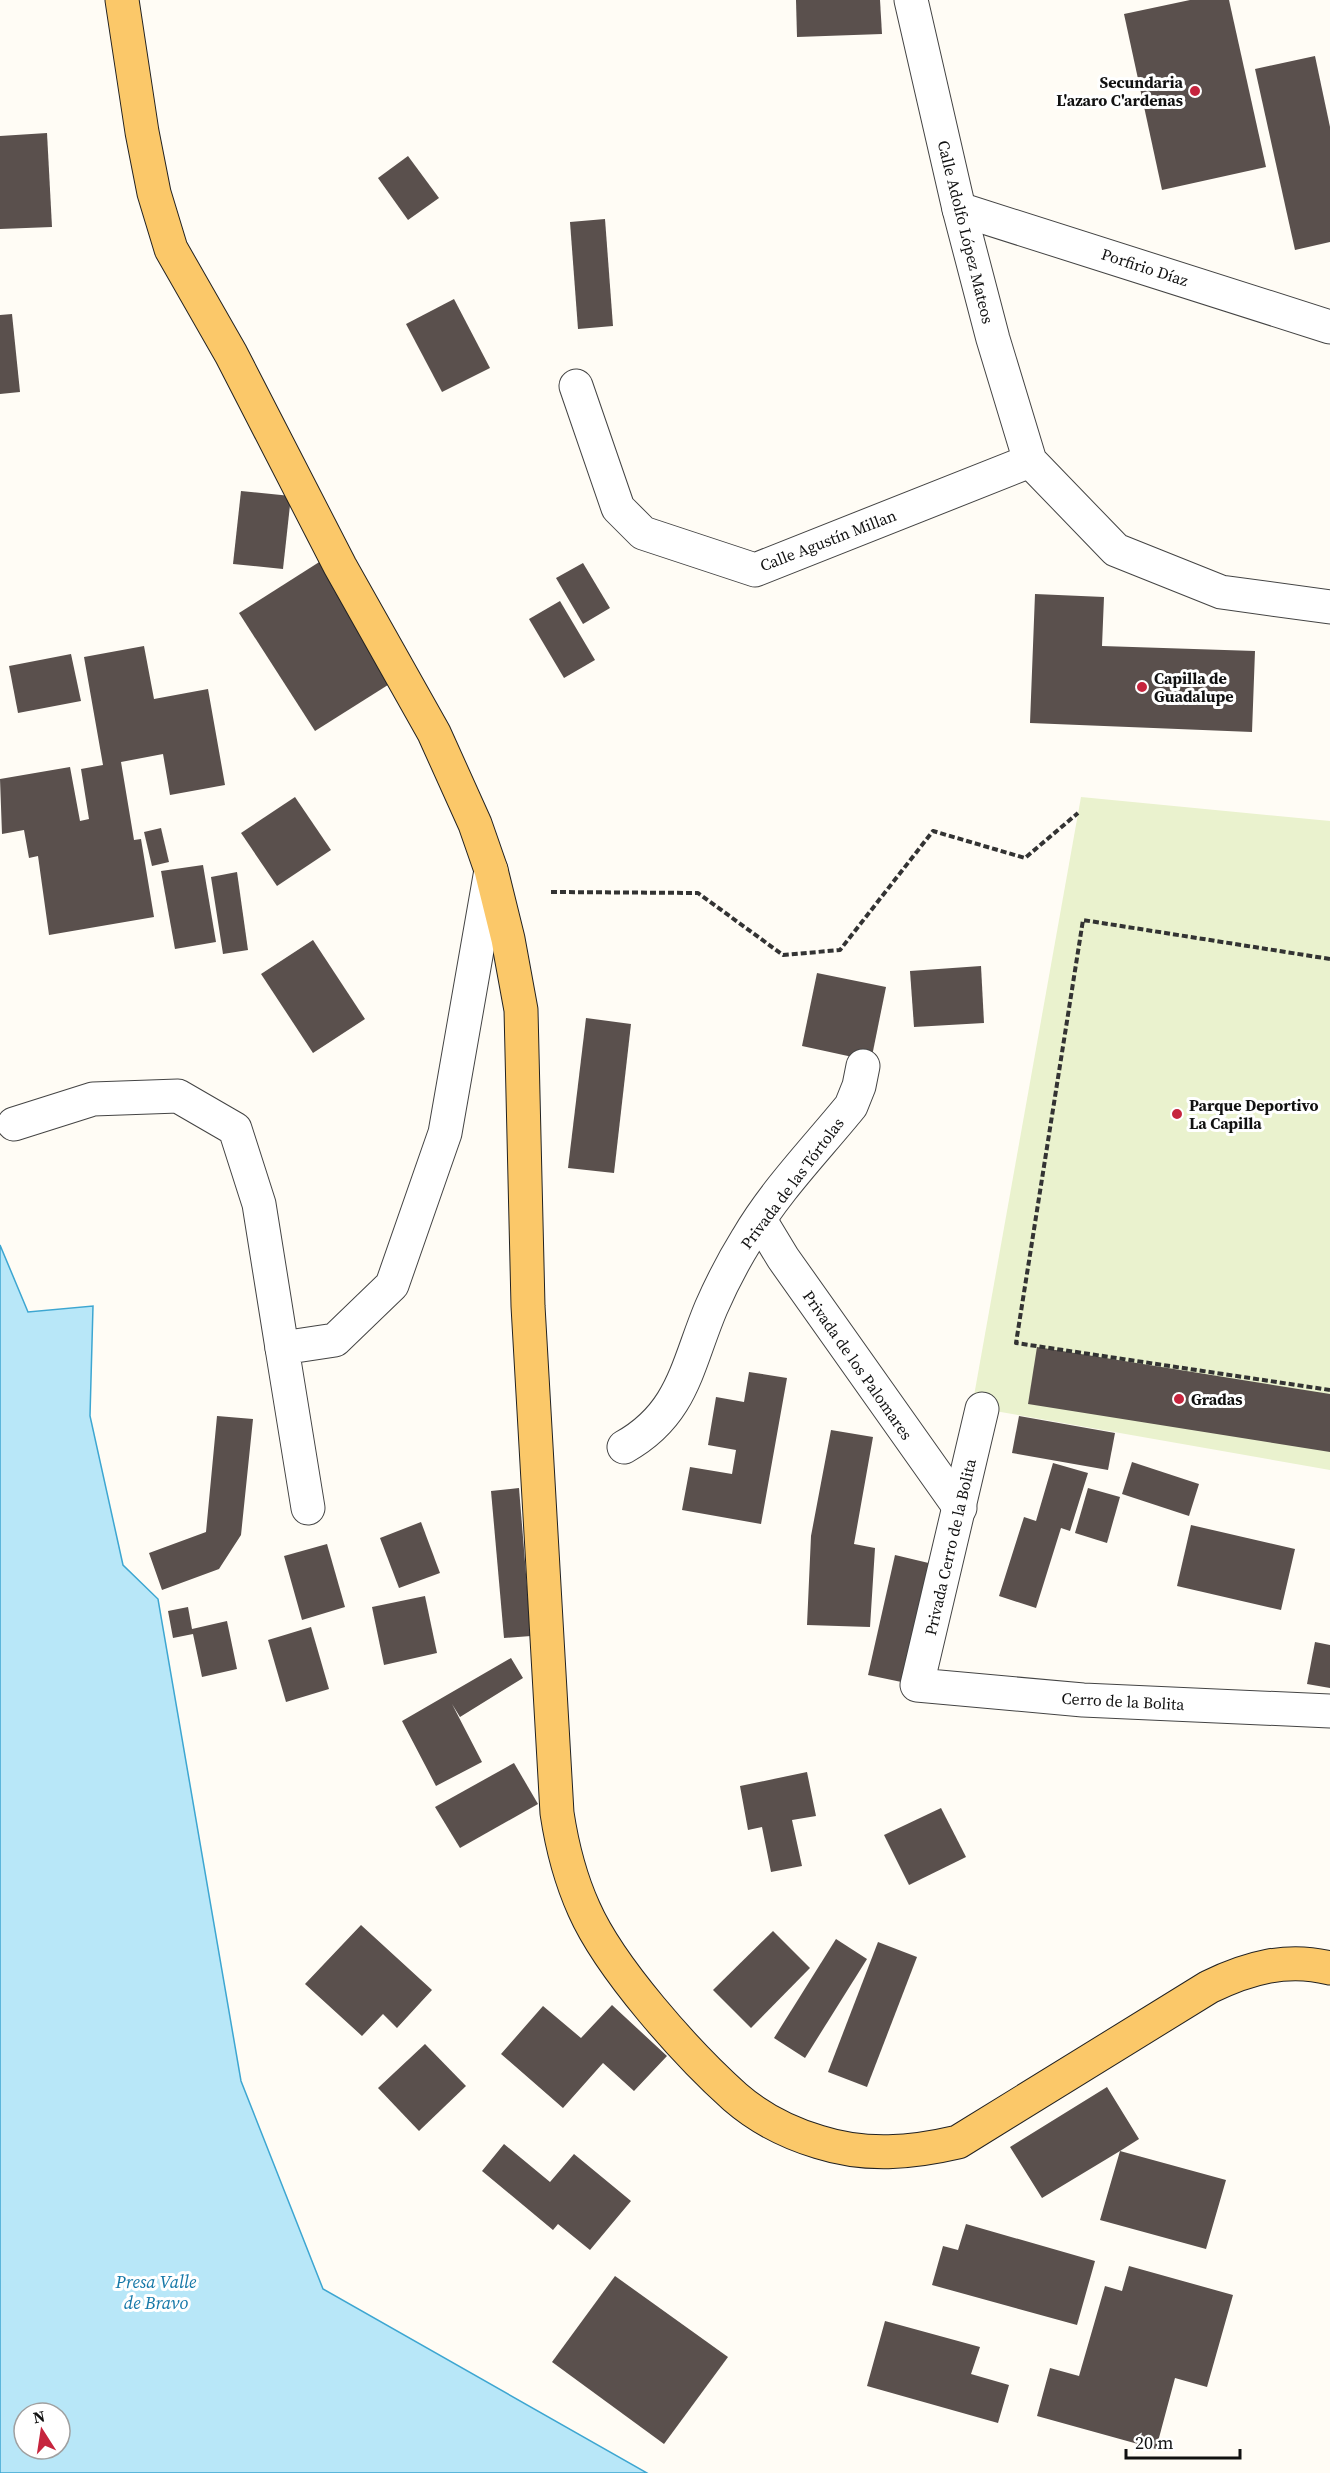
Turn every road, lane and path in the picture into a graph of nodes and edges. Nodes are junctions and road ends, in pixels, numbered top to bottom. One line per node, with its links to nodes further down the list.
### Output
1 (122, 0): 9 (main road)
2 (911, 0): 3 (street, Calle Adolfo López Mateos)
3 (959, 209): 4 (street, Porfirio Díaz); 6 (street, Calle Adolfo López Mateos)
4 (1330, 327)
5 (576, 386): 6 (street, Calle Agustín Millan)
6 (1036, 468): 7 (street)
7 (1330, 607)
8 (1078, 813): 10 (path)
9 (491, 870): 15 (street); 23 (main road)
10 (551, 892)
11 (1330, 958): 16 (path)
12 (863, 1066): 14 (street, Privada de las Tórtolas)
13 (14, 1124): 15 (street)
14 (760, 1220): 18 (street, Privada de las Tórtolas); 20 (street, Privada de los Palomares)
15 (282, 1348): 19 (street)
16 (1330, 1390)
17 (982, 1409): 20 (street, Privada Cerro de la Bolita)
18 (624, 1447)
19 (308, 1508)
20 (960, 1508): 21 (street, Privada Cerro de la Bolita)
21 (917, 1685): 22 (street, Cerro de la Bolita)
22 (1330, 1711)
23 (1330, 1968)

